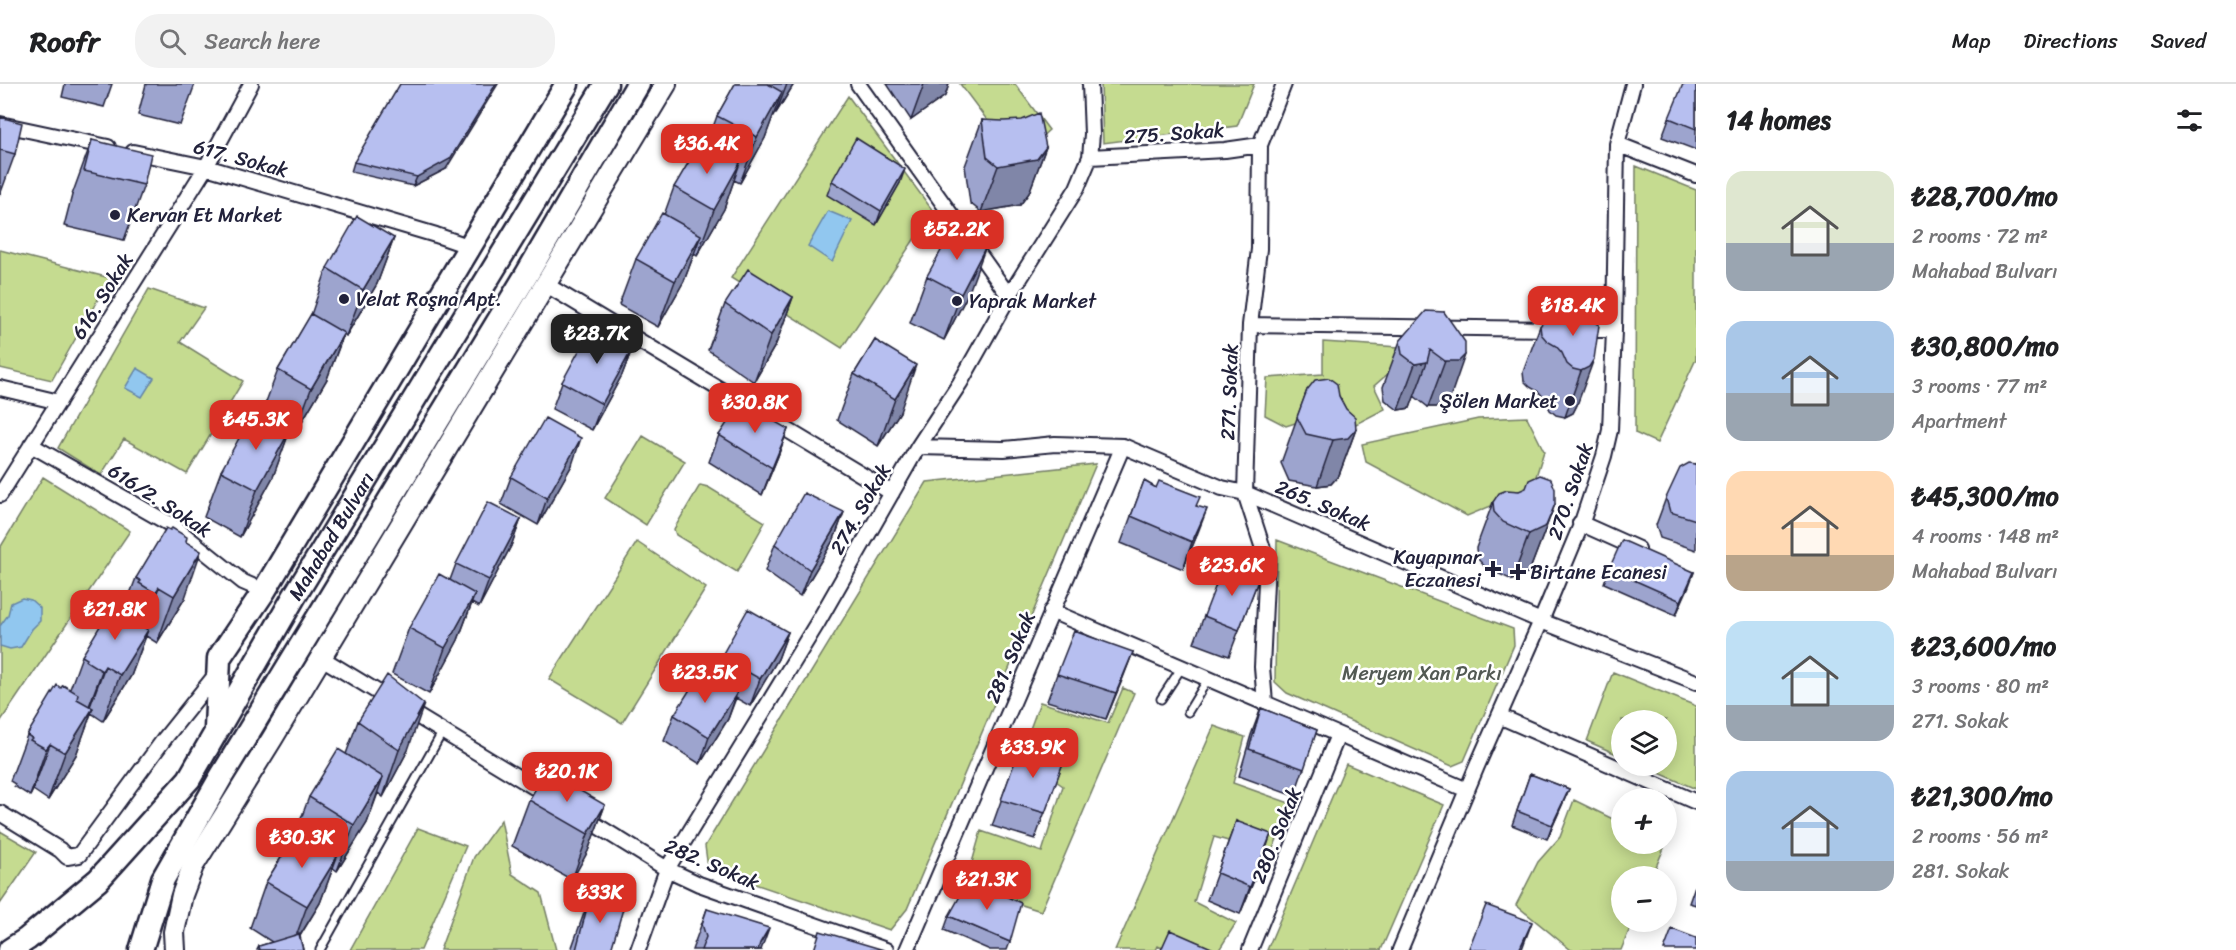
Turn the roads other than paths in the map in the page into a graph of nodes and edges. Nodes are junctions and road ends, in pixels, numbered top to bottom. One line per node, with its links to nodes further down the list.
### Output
1 (251, 84): 14 (street, 616. Sokak)
2 (567, 84): 16 (main road)
3 (606, 84): 44 (main road, Mahabad Bulvarı)
4 (638, 84): 51 (main road, Mahabad Bulvarı)
5 (666, 84): 17 (main road)
6 (858, 84): 18 (street)
7 (1090, 84): 13 (street, 274. Sokak)
8 (1284, 84): 12 (street, 271. Sokak)
9 (1633, 84): 11 (street, 270. Sokak)
10 (0, 124): 14 (street, 617. Sokak)
11 (1617, 144): 15 (street); 20 (street, 270. Sokak)
12 (1260, 145): 13 (street, 275. Sokak); 19 (street, 271. Sokak)
13 (1090, 157): 18 (street, 274. Sokak)
14 (206, 167): 16 (street, 617. Sokak); 22 (street, 616. Sokak)
15 (1696, 175)
16 (468, 246): 31 (main road)
17 (545, 284): 26 (street); 34 (main road)
18 (1008, 296): 25 (street, 274. Sokak)
19 (1250, 325): 20 (street); 27 (street, 271. Sokak)
20 (1614, 330): 29 (street, 270. Sokak)
21 (0, 388): 22 (street)
22 (59, 402): 23 (street, 616. Sokak)
23 (31, 446): 28 (street, 616. Sokak); 31 (street, 616/2. Sokak)
24 (1123, 446): 25 (street, 265. Sokak); 27 (street, 265. Sokak); 32 (street, 281. Sokak)
25 (918, 447): 26 (street, 274. Sokak)
26 (892, 493): 49 (street, 274. Sokak)
27 (1245, 493): 33 (street, 265. Sokak); 40 (street, 271. Sokak)
28 (0, 495)
29 (1580, 523): 30 (street); 33 (street, 270. Sokak)
30 (1654, 556)
31 (264, 591): 36 (main road)
32 (1051, 611): 35 (street); 56 (street, 281. Sokak)
33 (1541, 621): 38 (street, 265. Sokak); 42 (street, 270. Sokak)
34 (320, 657): 43 (street, 282. Sokak); 52 (main road)
35 (1182, 668): 37 (street); 39 (lane)
36 (218, 672): 44 (main road); 48 (street)
37 (1208, 678): 40 (street); 41 (lane)
38 (1696, 682)
39 (1161, 699)
40 (1265, 703): 45 (street)
41 (1188, 712)
42 (1499, 716): 46 (street, 270. Sokak); 47 (street)
43 (443, 730): 49 (street, 282. Sokak); 53 (lane)
44 (216, 732): 50 (main road, Mahabad Bulvarı)
45 (1338, 735): 46 (street); 57 (street, 280. Sokak)
46 (1467, 790): 58 (street, 270. Sokak)
47 (1696, 802)
48 (0, 813)
49 (667, 869): 54 (street, 274. Sokak); 55 (street, 282. Sokak)
50 (10, 950)
51 (141, 950)
52 (175, 950)
53 (320, 950)
54 (638, 950)
55 (886, 950)
56 (907, 950)
57 (1250, 950)
58 (1400, 950)

